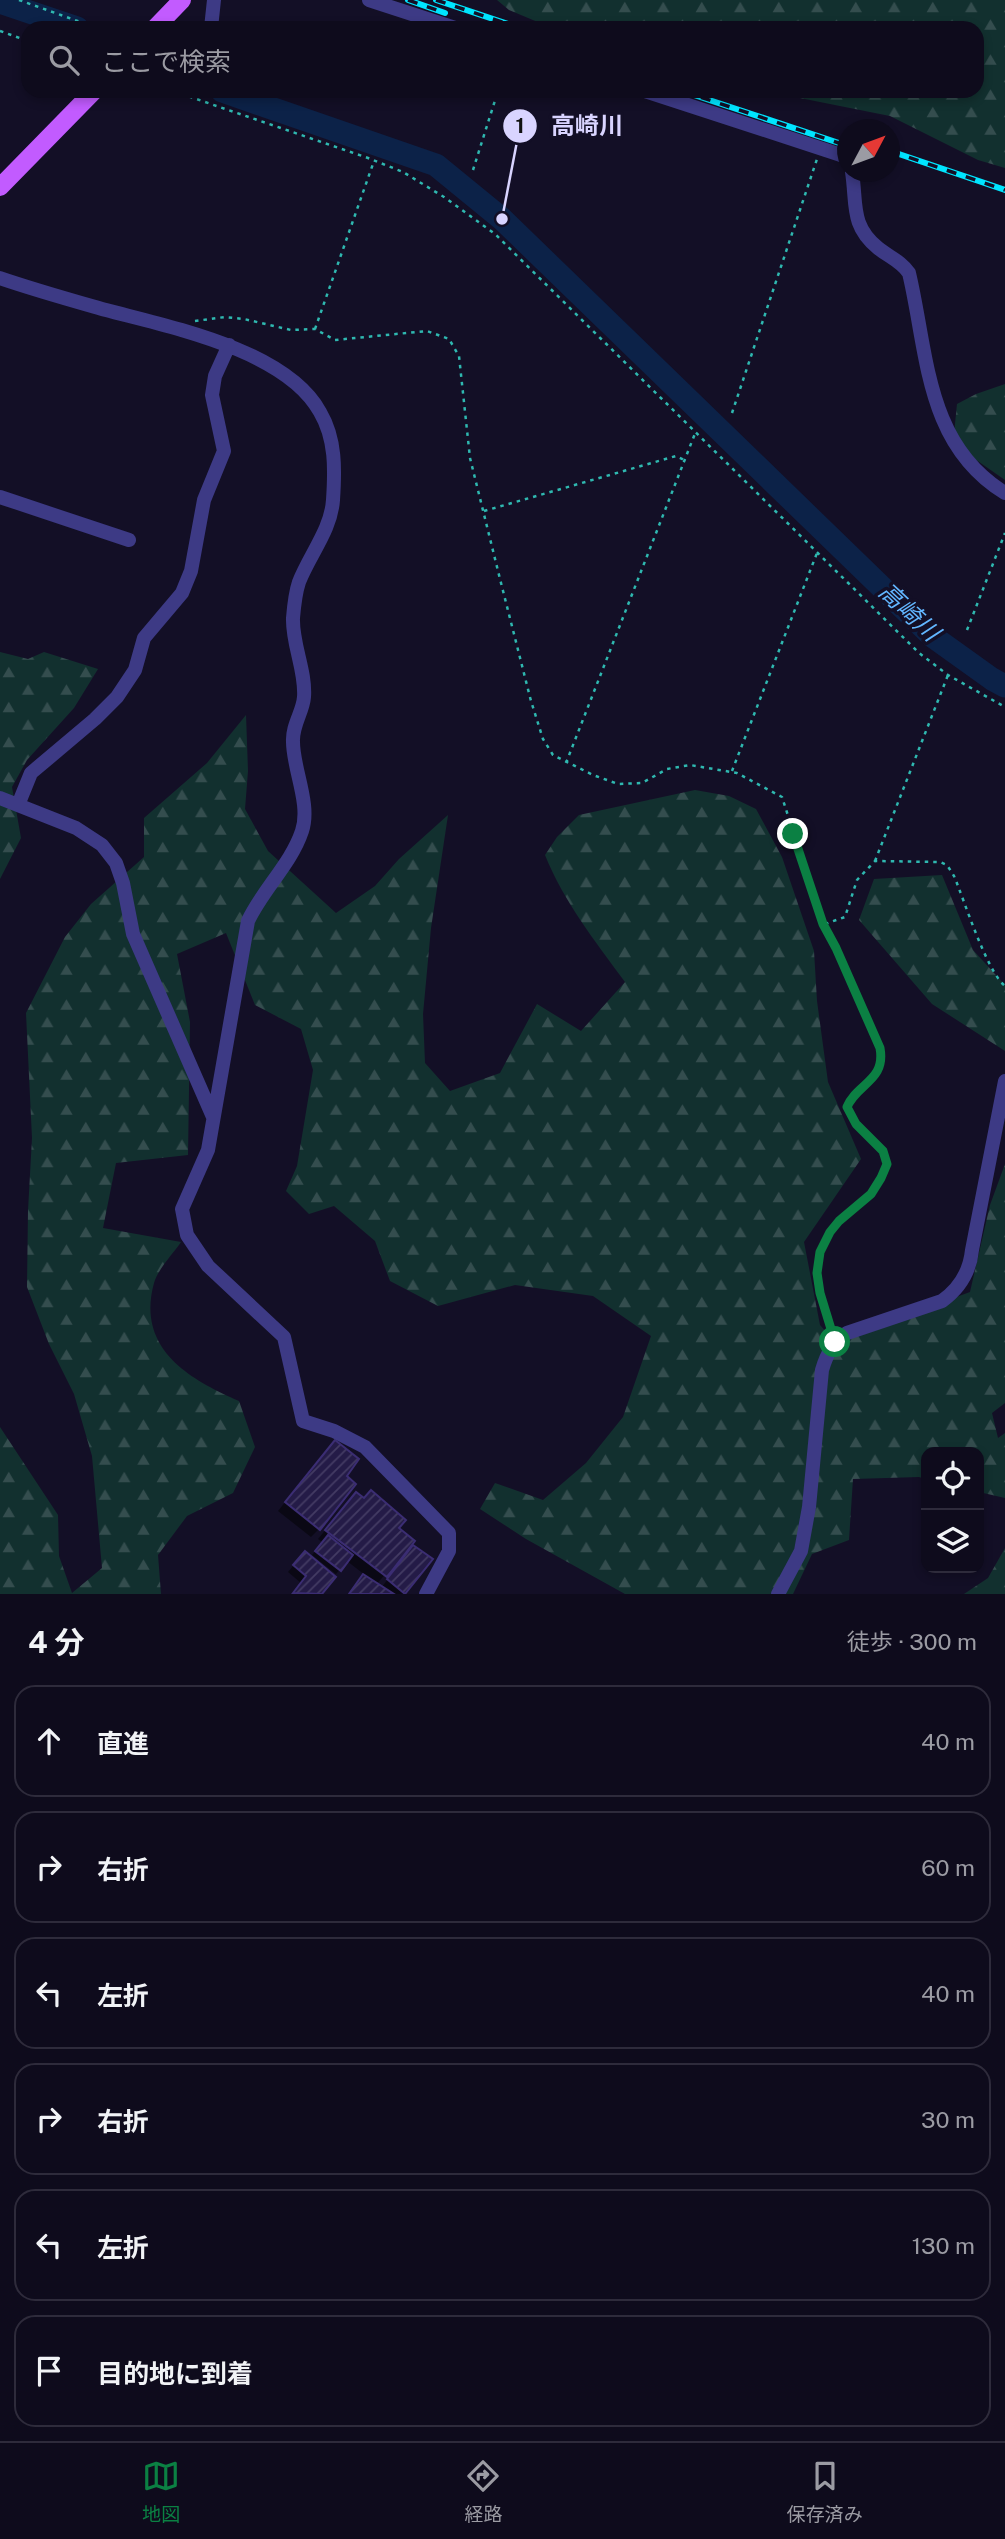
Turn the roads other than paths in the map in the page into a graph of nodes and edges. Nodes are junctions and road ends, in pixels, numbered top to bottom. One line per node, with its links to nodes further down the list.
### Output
1 (182, 0): 4 (main road)
2 (214, 0): 5 (street)
3 (369, 0): 6 (street)
4 (165, 21)
5 (212, 21)
6 (433, 21)
7 (86, 98): 11 (main road)
8 (666, 98): 9 (street)
9 (837, 154)
10 (853, 182): 14 (street)
11 (0, 187)
12 (0, 278): 13 (street)
13 (229, 345): 18 (street); 20 (street)
14 (1005, 493)
15 (0, 497): 16 (street)
16 (129, 540)
17 (0, 798): 18 (street)
18 (18, 805): 20 (street)
19 (1005, 1081): 22 (street)
20 (213, 1117): 21 (street)
21 (426, 1594)
22 (778, 1594)

